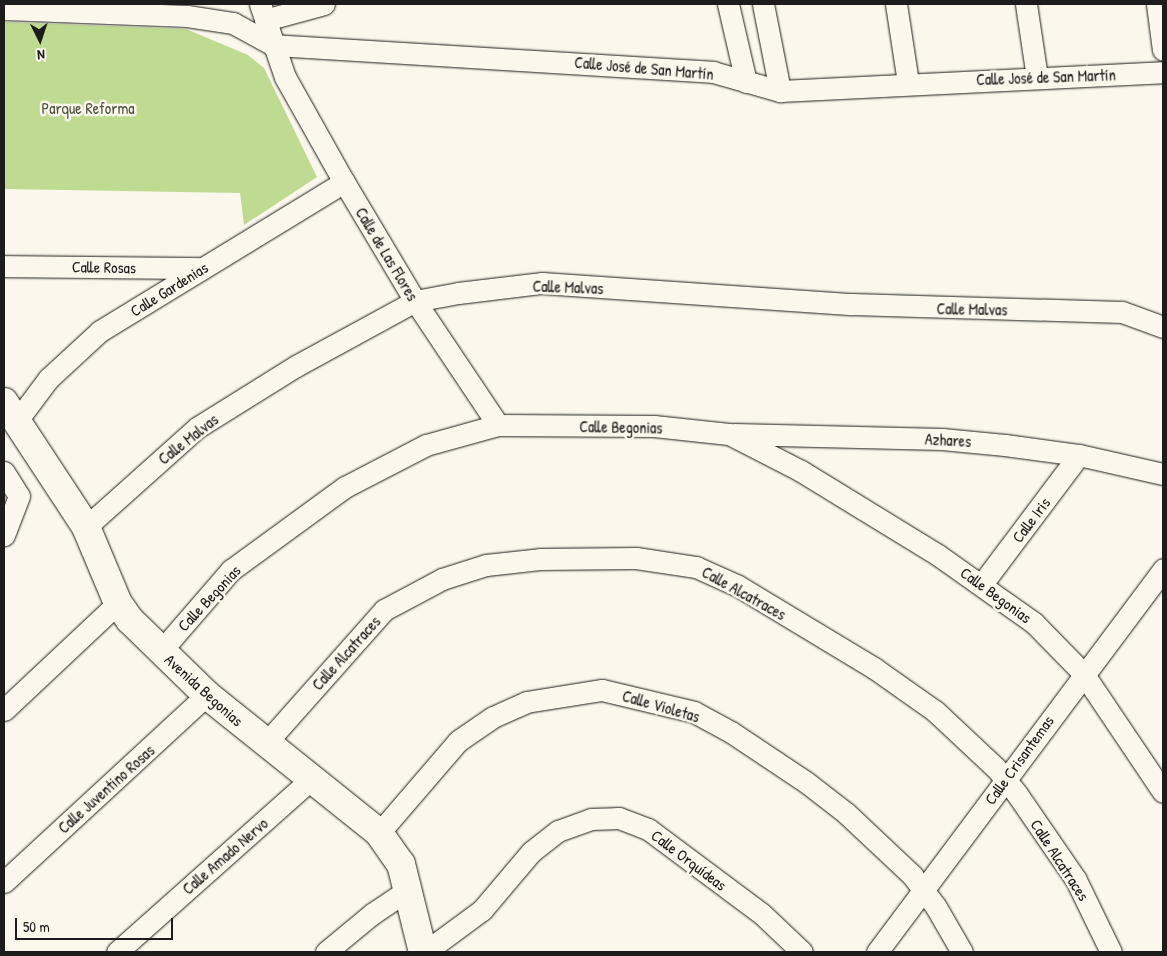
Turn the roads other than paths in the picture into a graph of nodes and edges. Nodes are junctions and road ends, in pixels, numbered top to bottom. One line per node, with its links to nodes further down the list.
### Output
1 (213, 4): 10 (street)
2 (324, 4): 9 (street)
3 (728, 4): 15 (street)
4 (763, 4): 17 (street)
5 (896, 4): 16 (street)
6 (1026, 4): 14 (street)
7 (1156, 4): 11 (street)
8 (4, 9): 10 (street)
9 (262, 12): 12 (street, Calle de Las Flores)
10 (233, 23): 12 (street)
11 (1163, 50)
12 (275, 51): 15 (street, Calle José de San Martín); 18 (street, Calle de Las Flores)
13 (1163, 72): 14 (street, Calle José de San Martín)
14 (1037, 78): 16 (street, Calle José de San Martín)
15 (746, 82): 17 (street, Calle José de San Martín)
16 (908, 82): 17 (street, Calle José de San Martín)
17 (780, 91)
18 (344, 182): 20 (street, Calle Gardenias); 21 (street, Calle de Las Flores)
19 (4, 266): 20 (street, Calle Rosas)
20 (204, 268): 25 (street, Calle Gardenias)
21 (416, 302): 22 (street, Calle Malvas); 26 (street, Calle de Las Flores); 31 (street, Calle Malvas)
22 (1122, 312): 23 (street, Calle Malvas); 24 (street, Calle Malvas)
23 (1163, 313)
24 (1163, 327)
25 (10, 412): 31 (street, Avenida Begonias)
26 (498, 425): 27 (street, Calle Begonias); 36 (street, Calle Begonias)
27 (729, 434): 28 (street, Azhares); 34 (street, Calle Begonias)
28 (1079, 455): 30 (street, Azhares); 34 (street, Calle Iris)
29 (4, 472): 32 (street)
30 (1163, 474)
31 (86, 526): 35 (street, Avenida Begonias)
32 (4, 534)
33 (1163, 569): 37 (street, Calle Crisantemas)
34 (982, 584): 37 (street, Calle Begonias)
35 (118, 603): 36 (street, Avenida Begonias); 39 (street)
36 (161, 651): 38 (street, Avenida Begonias)
37 (1083, 673): 42 (street, Calle Crisantemas); 43 (street)
38 (207, 695): 40 (street, Avenida Begonias); 45 (street, Calle Juventino Rosas)
39 (4, 710)
40 (266, 744): 41 (street, Avenida Begonias); 42 (street, Calle Alcatraces)
41 (311, 779): 44 (street, Avenida Begonias); 48 (street, Calle Amado Nervo)
42 (1005, 780): 46 (street, Calle Crisantemas); 54 (street, Calle Alcatraces)
43 (1163, 792)
44 (379, 833): 46 (street, Calle Violetas); 47 (street, Avenida Begonias)
45 (4, 882)
46 (923, 888): 52 (street, Calle Crisantemas); 53 (street, Calle Violetas)
47 (410, 890): 49 (street); 50 (street, Avenida Begonias)
48 (116, 952)
49 (326, 952)
50 (424, 952): 51 (street, Calle Orquídeas)
51 (802, 952)
52 (877, 952)
53 (962, 952)
54 (1111, 952)

